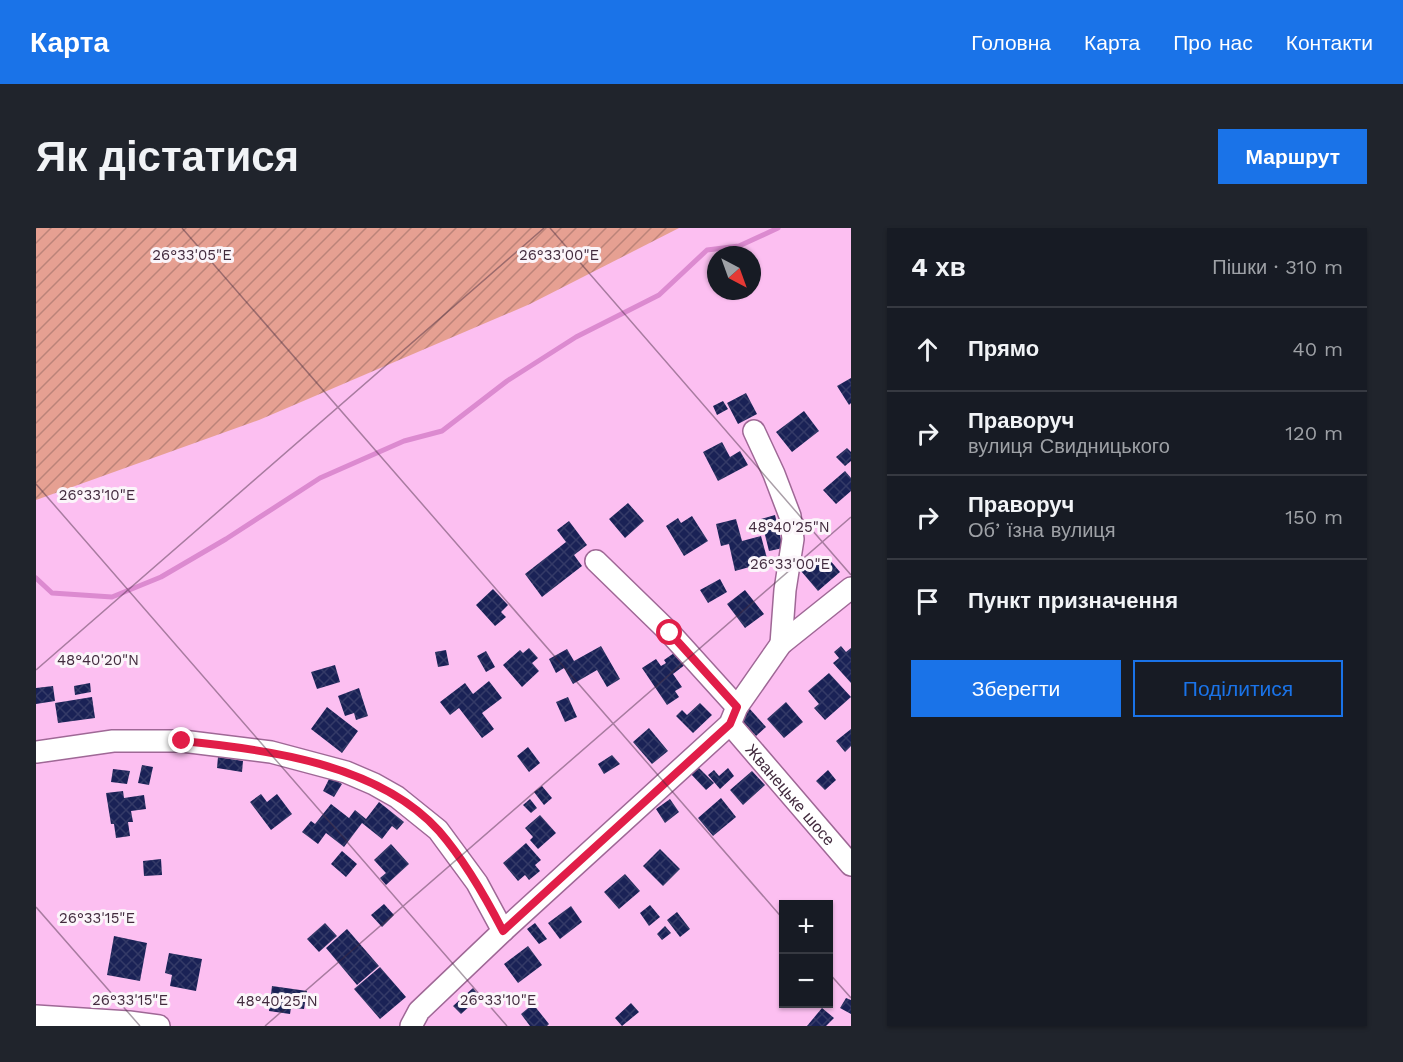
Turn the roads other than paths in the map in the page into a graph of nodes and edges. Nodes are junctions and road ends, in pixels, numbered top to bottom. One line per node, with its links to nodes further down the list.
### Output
1 (754, 431): 4 (street)
2 (596, 561): 5 (street, Жванецьке шосе)
3 (851, 588): 4 (street)
4 (781, 644): 5 (street)
5 (734, 716): 7 (street, Жванецьке шосе); 8 (street)
6 (36, 752): 8 (street)
7 (851, 865)
8 (503, 931): 11 (street)
9 (36, 1016): 10 (street)
10 (159, 1026)
11 (411, 1026)

